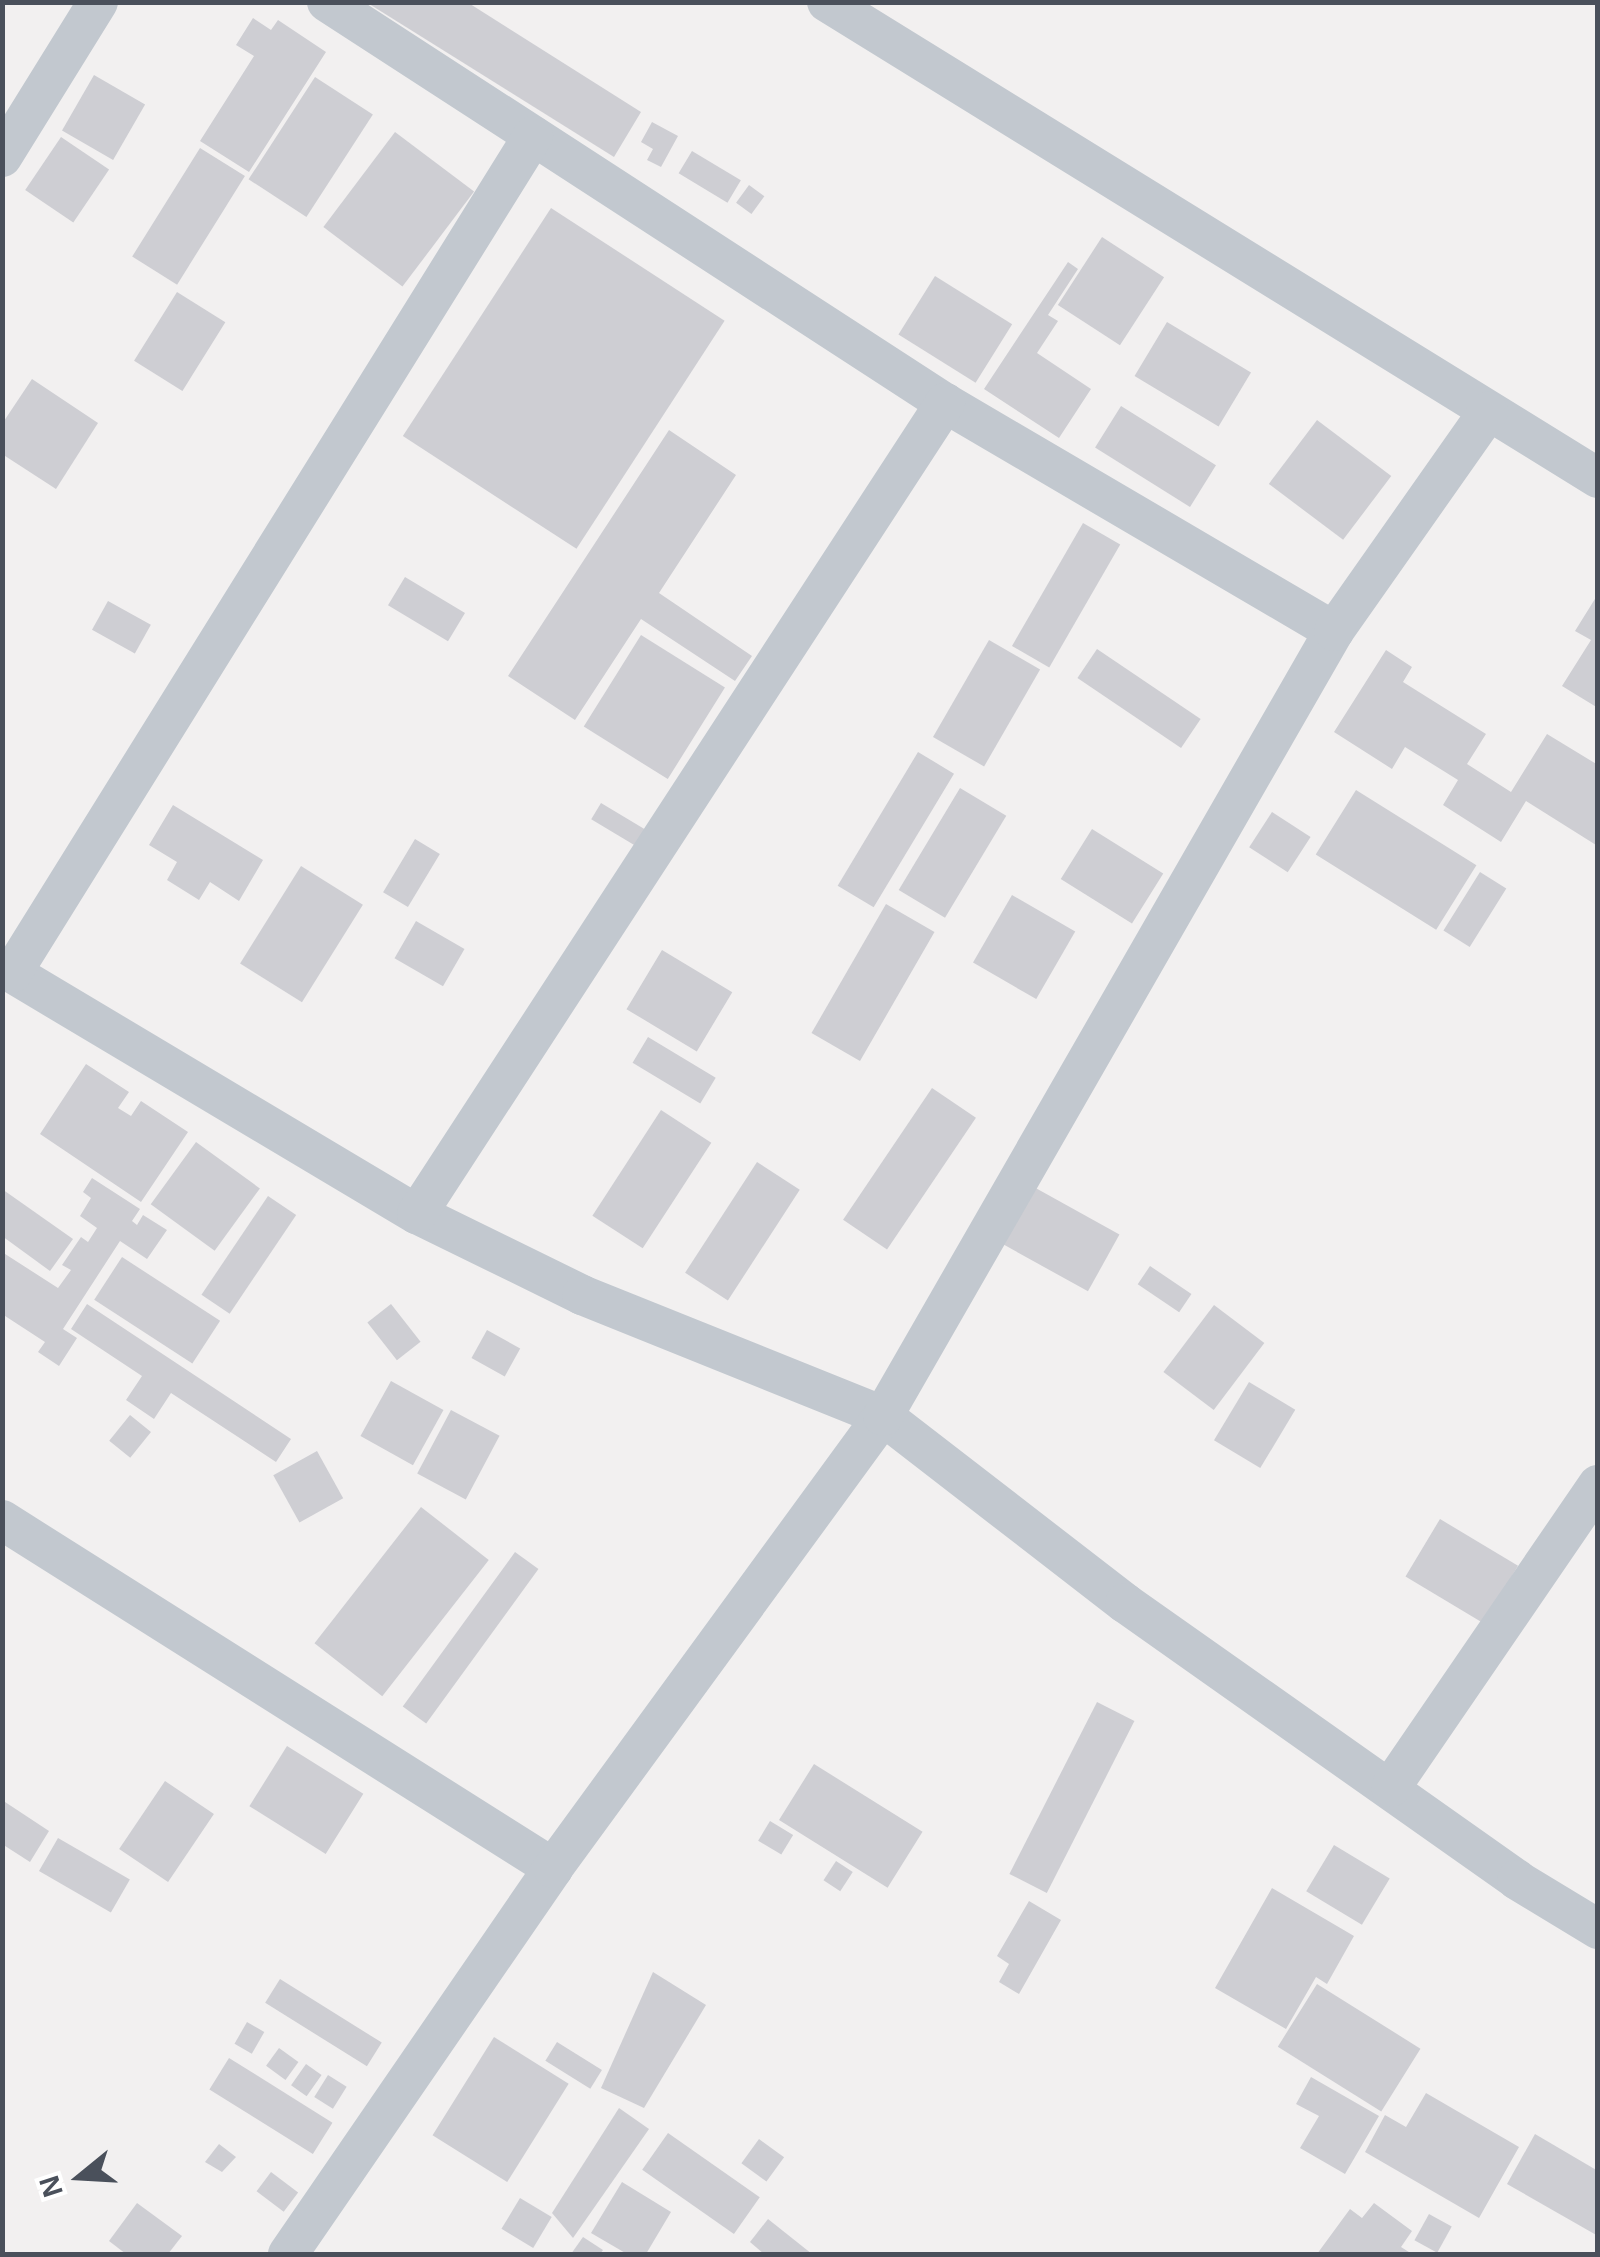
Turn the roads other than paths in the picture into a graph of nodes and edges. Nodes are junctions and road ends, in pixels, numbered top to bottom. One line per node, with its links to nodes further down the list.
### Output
1 (98, 2): 5 (street)
2 (328, 2): 4 (street)
3 (827, 2): 7 (street)
4 (533, 136): 6 (street); 10 (street)
5 (2, 156)
6 (945, 403): 9 (street); 11 (street)
7 (1488, 412): 8 (street); 9 (street)
8 (1598, 478)
9 (1334, 631): 12 (street)
10 (8, 970): 11 (street)
11 (417, 1214): 12 (street)
12 (884, 1416): 15 (street); 16 (street)
13 (1598, 1484): 15 (street)
14 (2, 1520): 16 (street)
15 (1391, 1788): 17 (street)
16 (553, 1868): 18 (street)
17 (1598, 1928)
18 (288, 2254)

